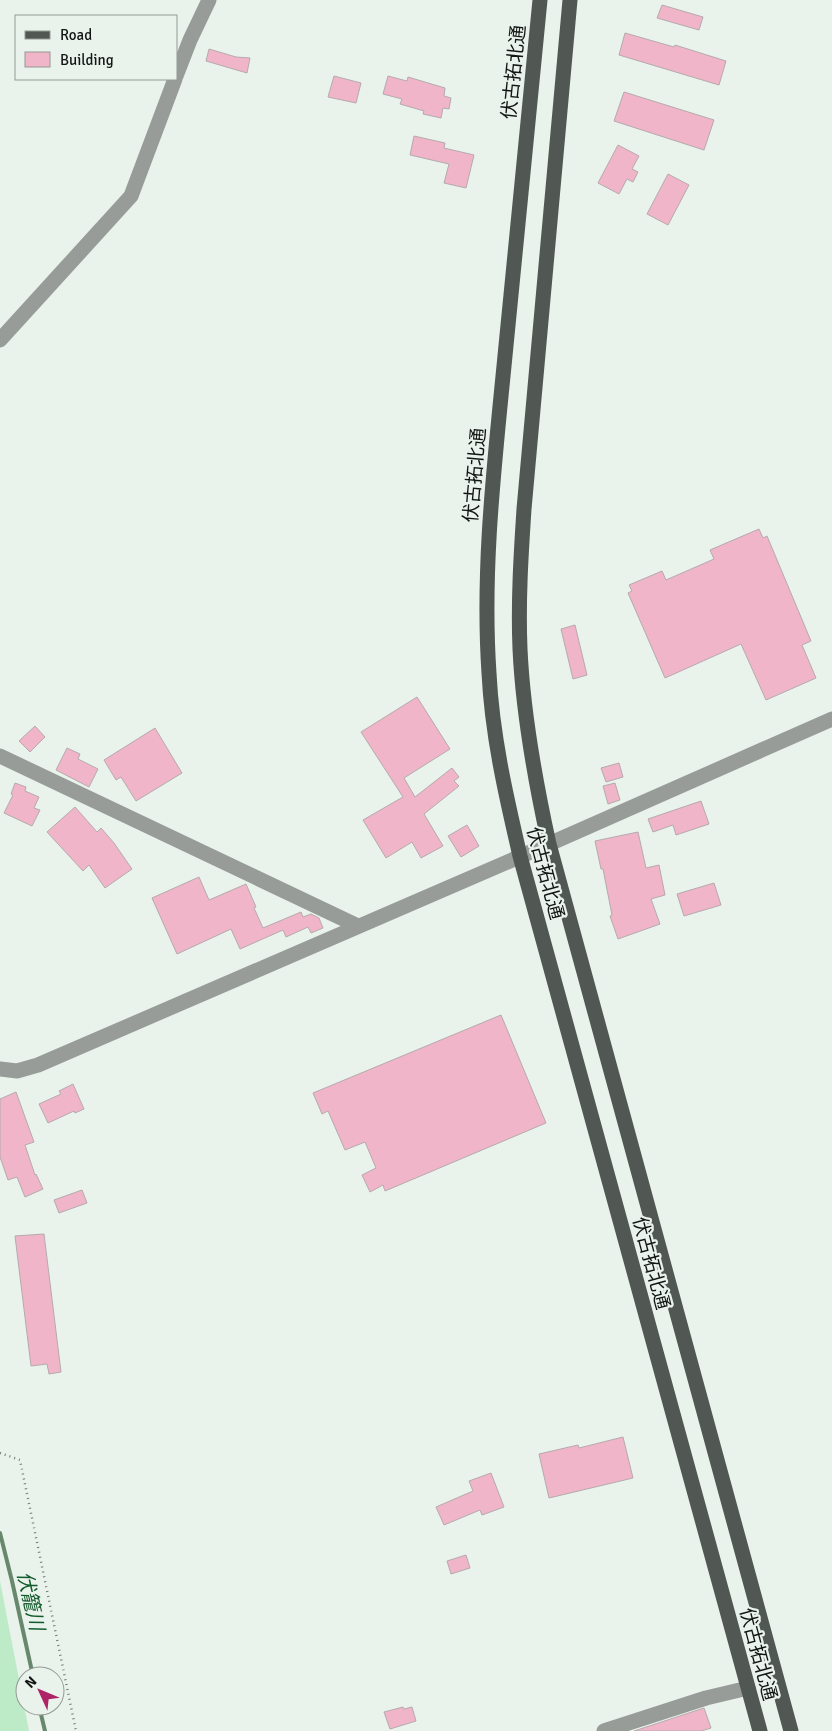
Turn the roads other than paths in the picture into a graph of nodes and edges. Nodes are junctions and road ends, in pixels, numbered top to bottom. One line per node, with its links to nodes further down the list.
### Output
1 (209, 0): 4 (street)
2 (540, 0): 10 (main road, 伏古拓北通)
3 (570, 0): 9 (main road, 伏古拓北通)
4 (178, 73)
5 (175, 80): 6 (street)
6 (0, 340)
7 (832, 719): 9 (street)
8 (0, 756): 11 (street)
9 (549, 844): 10 (street); 16 (main road, 伏古拓北通)
10 (520, 856): 11 (street); 13 (main road, 伏古拓北通)
11 (358, 926): 12 (street)
12 (0, 1069)
13 (748, 1688): 14 (street); 15 (main road, 伏古拓北通)
14 (604, 1731)
15 (760, 1731)
16 (791, 1731)

